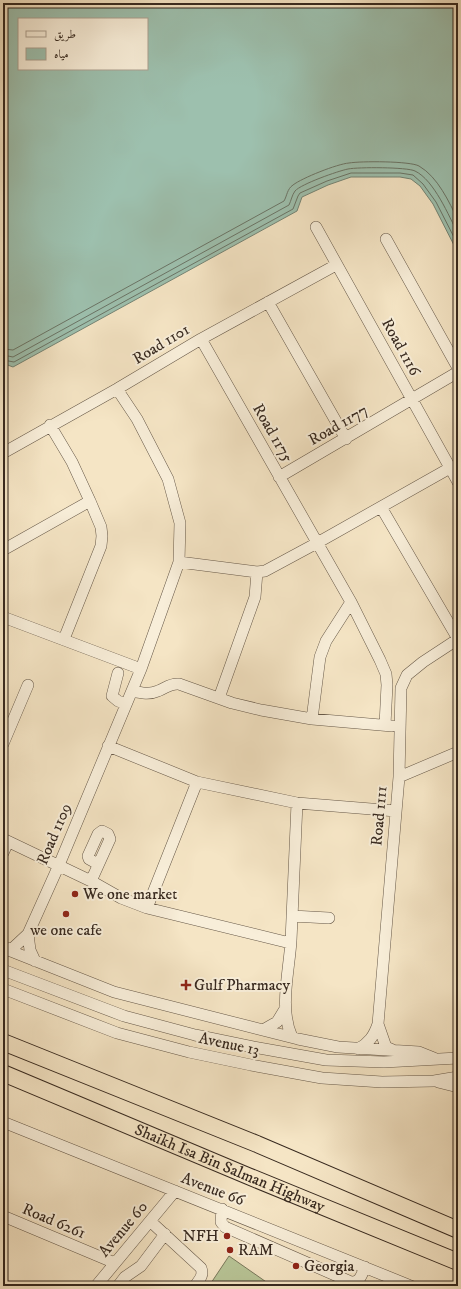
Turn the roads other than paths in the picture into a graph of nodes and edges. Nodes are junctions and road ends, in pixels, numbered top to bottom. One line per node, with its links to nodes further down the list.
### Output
1 (316, 228): 3 (street, Road 1116)
2 (386, 239): 6 (street)
3 (336, 265): 4 (street, Road 1101); 9 (street, Road 1116)
4 (268, 302): 5 (street, Road 1101); 11 (street)
5 (201, 339): 8 (street, Road 1101); 14 (street, Road 1175)
6 (458, 368)
7 (458, 372): 9 (street, Road 1177)
8 (117, 389): 10 (street, Road 1101); 20 (street, Road 1109)
9 (412, 400): 11 (street, Road 1177); 13 (street, Road 1116)
10 (50, 425): 12 (street, Road 1101); 16 (street)
11 (346, 439): 14 (street, Road 1177)
12 (3, 452)
13 (450, 468): 15 (street, Road 1116); 17 (street)
14 (279, 477): 18 (street, Road 1175)
15 (458, 482)
16 (90, 501): 19 (street); 24 (street)
17 (381, 507): 18 (street); 25 (street)
18 (317, 543): 21 (street); 22 (street, Road 1175)
19 (3, 550)
20 (179, 562): 21 (street); 26 (street, Road 1109)
21 (257, 572): 30 (street)
22 (351, 602): 32 (street); 33 (street, Road 1175)
23 (3, 616): 24 (street)
24 (64, 639): 26 (street)
25 (458, 639): 35 (street, Road 1111)
26 (141, 669): 29 (street, Road 1109)
27 (118, 673): 31 (street)
28 (28, 685): 34 (street)
29 (132, 691): 30 (street); 31 (street, Road 1109)
30 (219, 698): 32 (street)
31 (126, 704): 37 (street, Road 1109)
32 (312, 719): 33 (street)
33 (385, 725): 35 (street)
34 (6, 727): 36 (street)
35 (400, 727): 39 (street, Road 1111)
36 (3, 744)
37 (108, 746): 40 (street); 46 (street, Road 1109)
38 (458, 752): 39 (street)
39 (399, 777): 42 (street, Road 1111)
40 (197, 782): 41 (street); 48 (street)
41 (297, 803): 42 (street); 49 (street)
42 (396, 811): 58 (street, Road 1111)
43 (5, 840): 44 (street); 46 (street)
44 (3, 853)
45 (98, 864): 47 (street)
46 (59, 865): 47 (street); 51 (street, Road 1109)
47 (91, 881): 48 (street)
48 (147, 908): 52 (street)
49 (292, 916): 50 (street); 52 (street)
50 (329, 918)
51 (28, 934): 53 (street, Road 1109); 54 (street)
52 (290, 943): 57 (street)
53 (5, 949): 54 (street)
54 (35, 961): 59 (street)
55 (3, 970): 65 (street, Avenue 13)
56 (3, 989): 68 (street, Avenue 13)
57 (285, 1009): 59 (street); 60 (street)
58 (378, 1024): 62 (street, Road 1111); 63 (street, Road 1111)
59 (263, 1030): 60 (street)
60 (292, 1037): 62 (street)
61 (3, 1042): 75 (highway, Shaikh Isa Bin Salman Highway)
62 (358, 1049): 63 (street)
63 (393, 1050): 65 (street)
64 (458, 1058): 65 (street, Avenue 13)
65 (438, 1060)
66 (3, 1073): 77 (highway, Shaikh Isa Bin Salman Highway)
67 (458, 1077): 68 (street, Avenue 13)
68 (434, 1081): 69 (street)
69 (458, 1087)
70 (3, 1122): 71 (street, Avenue 66)
71 (175, 1192): 72 (street, Avenue 66); 74 (street, Avenue 60)
72 (222, 1209): 79 (street, Avenue 66); 79 (street)
73 (3, 1216): 78 (street, Road 6261)
74 (150, 1222): 76 (street); 78 (street, Avenue 60)
75 (458, 1230)
76 (165, 1234): 82 (street); 83 (street)
77 (458, 1262)
78 (115, 1263): 81 (street, Avenue 60)
79 (365, 1267): 80 (street, Avenue 66)
80 (389, 1282): 84 (street, Avenue 66)
81 (96, 1286)
82 (118, 1286)
83 (195, 1286)
84 (410, 1286)

